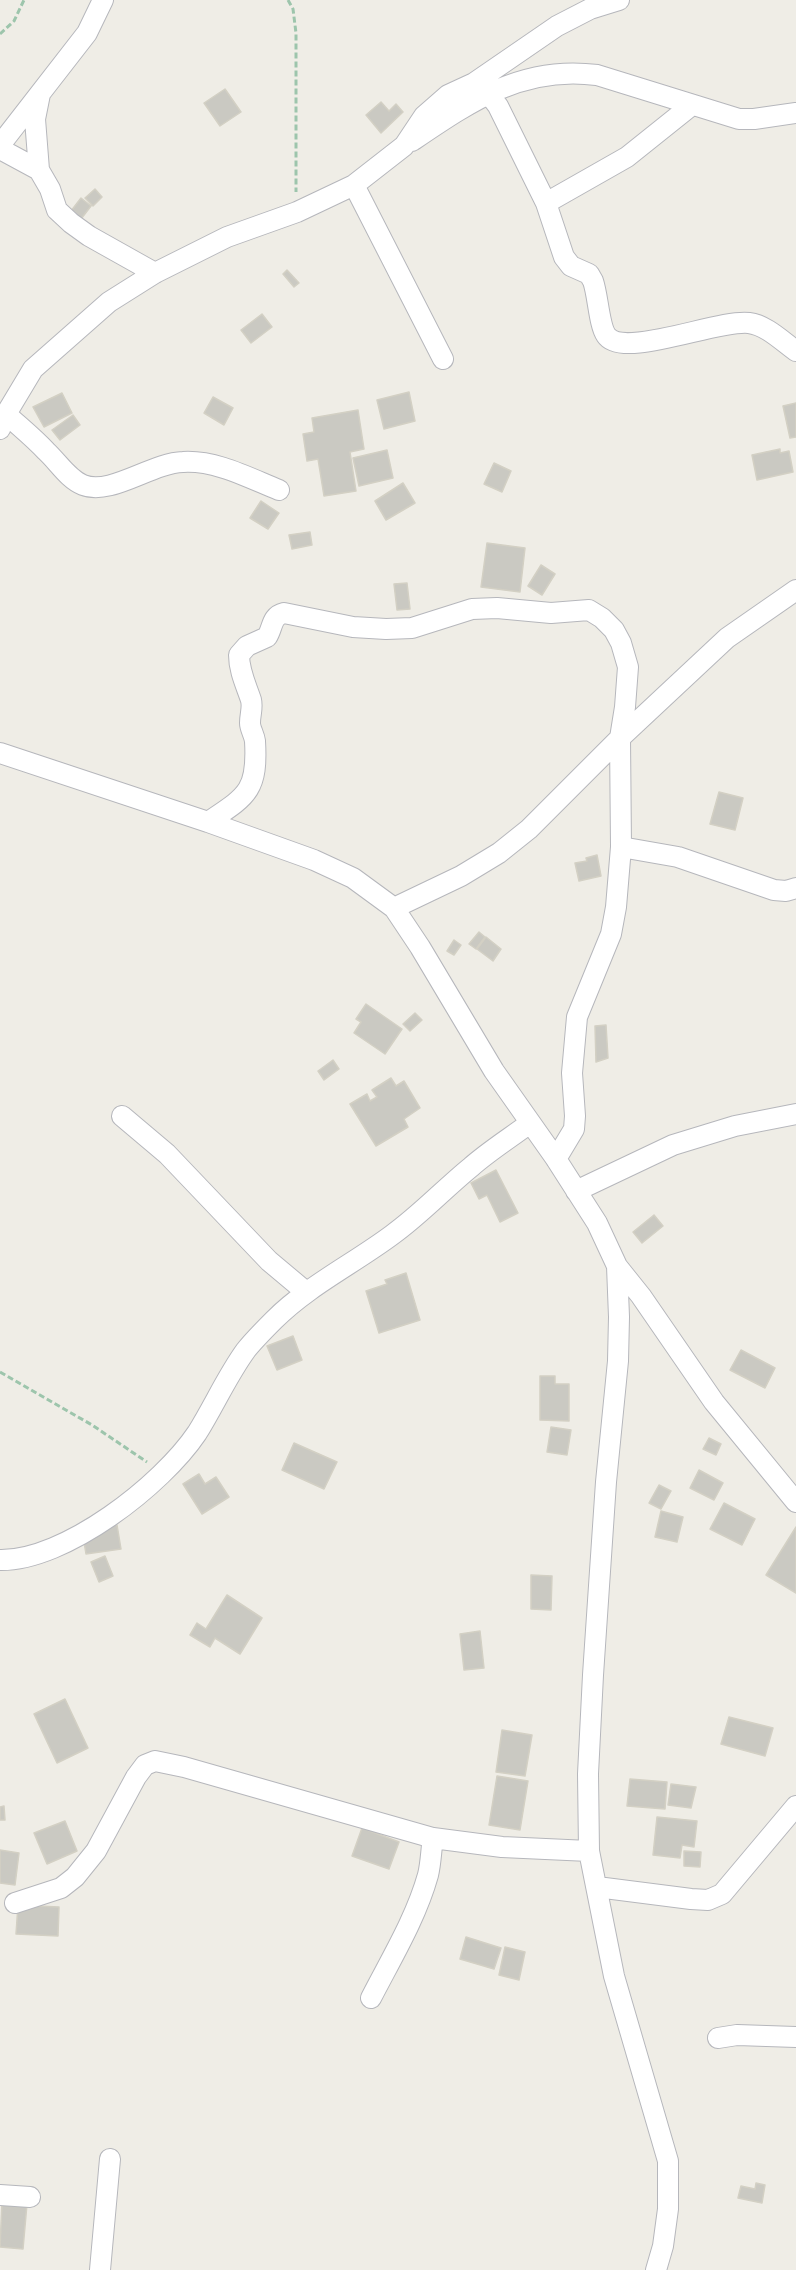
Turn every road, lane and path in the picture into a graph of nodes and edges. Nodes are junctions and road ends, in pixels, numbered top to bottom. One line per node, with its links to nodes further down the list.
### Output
1 (24, 0): 5 (path)
2 (103, 0): 7 (street)
3 (288, 0): 14 (path)
4 (619, 0): 6 (street)
5 (0, 34)
6 (481, 88): 8 (street); 12 (street); 13 (street)
7 (40, 94): 10 (street); 11 (street)
8 (692, 105): 9 (street); 13 (street)
9 (796, 113)
10 (0, 147): 11 (street)
11 (39, 170): 15 (street)
12 (354, 185): 14 (street); 17 (street)
13 (546, 203): 16 (street)
14 (297, 212): 15 (street)
15 (155, 273): 18 (street)
16 (796, 351)
17 (443, 359)
18 (3, 421): 19 (street)
19 (279, 490)
20 (796, 590): 21 (street)
21 (620, 738): 23 (street); 24 (street); 26 (street)
22 (0, 753): 23 (street)
23 (208, 822): 26 (street)
24 (621, 847): 25 (street); 30 (street)
25 (796, 888)
26 (394, 908): 29 (street)
27 (796, 1113): 31 (street)
28 (122, 1116): 33 (street)
29 (530, 1124): 30 (street); 33 (street)
30 (556, 1159): 31 (street)
31 (576, 1191): 32 (street)
32 (617, 1266): 36 (street); 40 (street)
33 (306, 1292): 35 (street)
34 (0, 1372): 35 (path)
35 (164, 1473): 37 (street)
36 (796, 1502)
37 (0, 1560)
38 (796, 1806): 41 (street)
39 (433, 1838): 40 (street); 42 (street); 43 (street)
40 (589, 1851): 41 (street)
41 (597, 1887): 50 (street)
42 (15, 1903)
43 (371, 1998)
44 (796, 2037): 45 (street)
45 (718, 2038)
46 (110, 2159): 49 (street)
47 (0, 2195): 48 (street)
48 (30, 2197)
49 (100, 2270)
50 (656, 2270)

